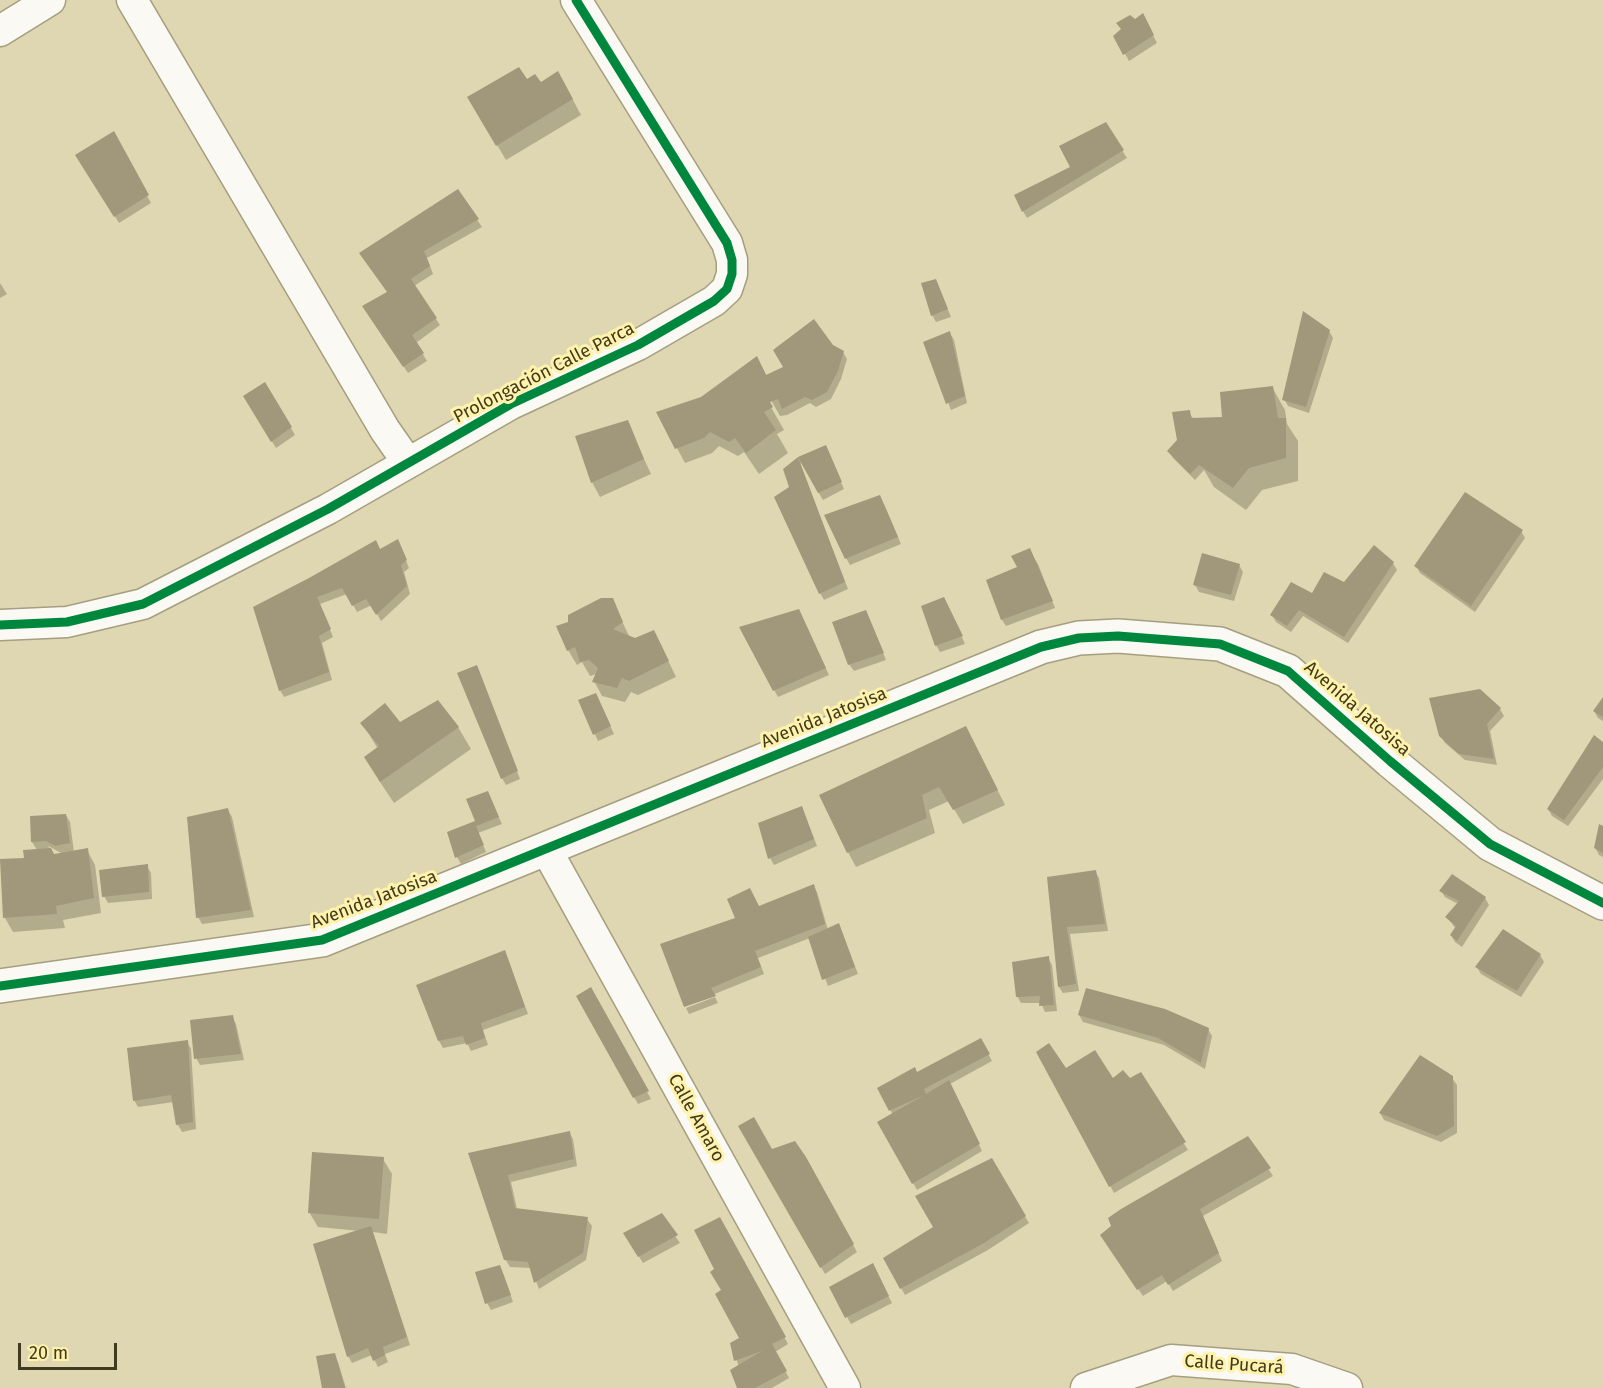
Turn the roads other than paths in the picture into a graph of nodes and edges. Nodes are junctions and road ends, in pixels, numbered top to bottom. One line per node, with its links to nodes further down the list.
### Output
1 (50, 0): 4 (street)
2 (132, 0): 5 (street)
3 (576, 0): 5 (street, Prolongación Calle Parca)
4 (0, 31)
5 (408, 463): 6 (street, Prolongación Calle Parca)
6 (5, 618)
7 (546, 849): 8 (street, Avenida Jatosisa); 9 (street, Avenida Jatosisa); 10 (street, Calle Amaro)
8 (1603, 903)
9 (0, 986)
10 (845, 1388)
11 (1086, 1388): 12 (street, Calle Pucará)
12 (1347, 1388)

